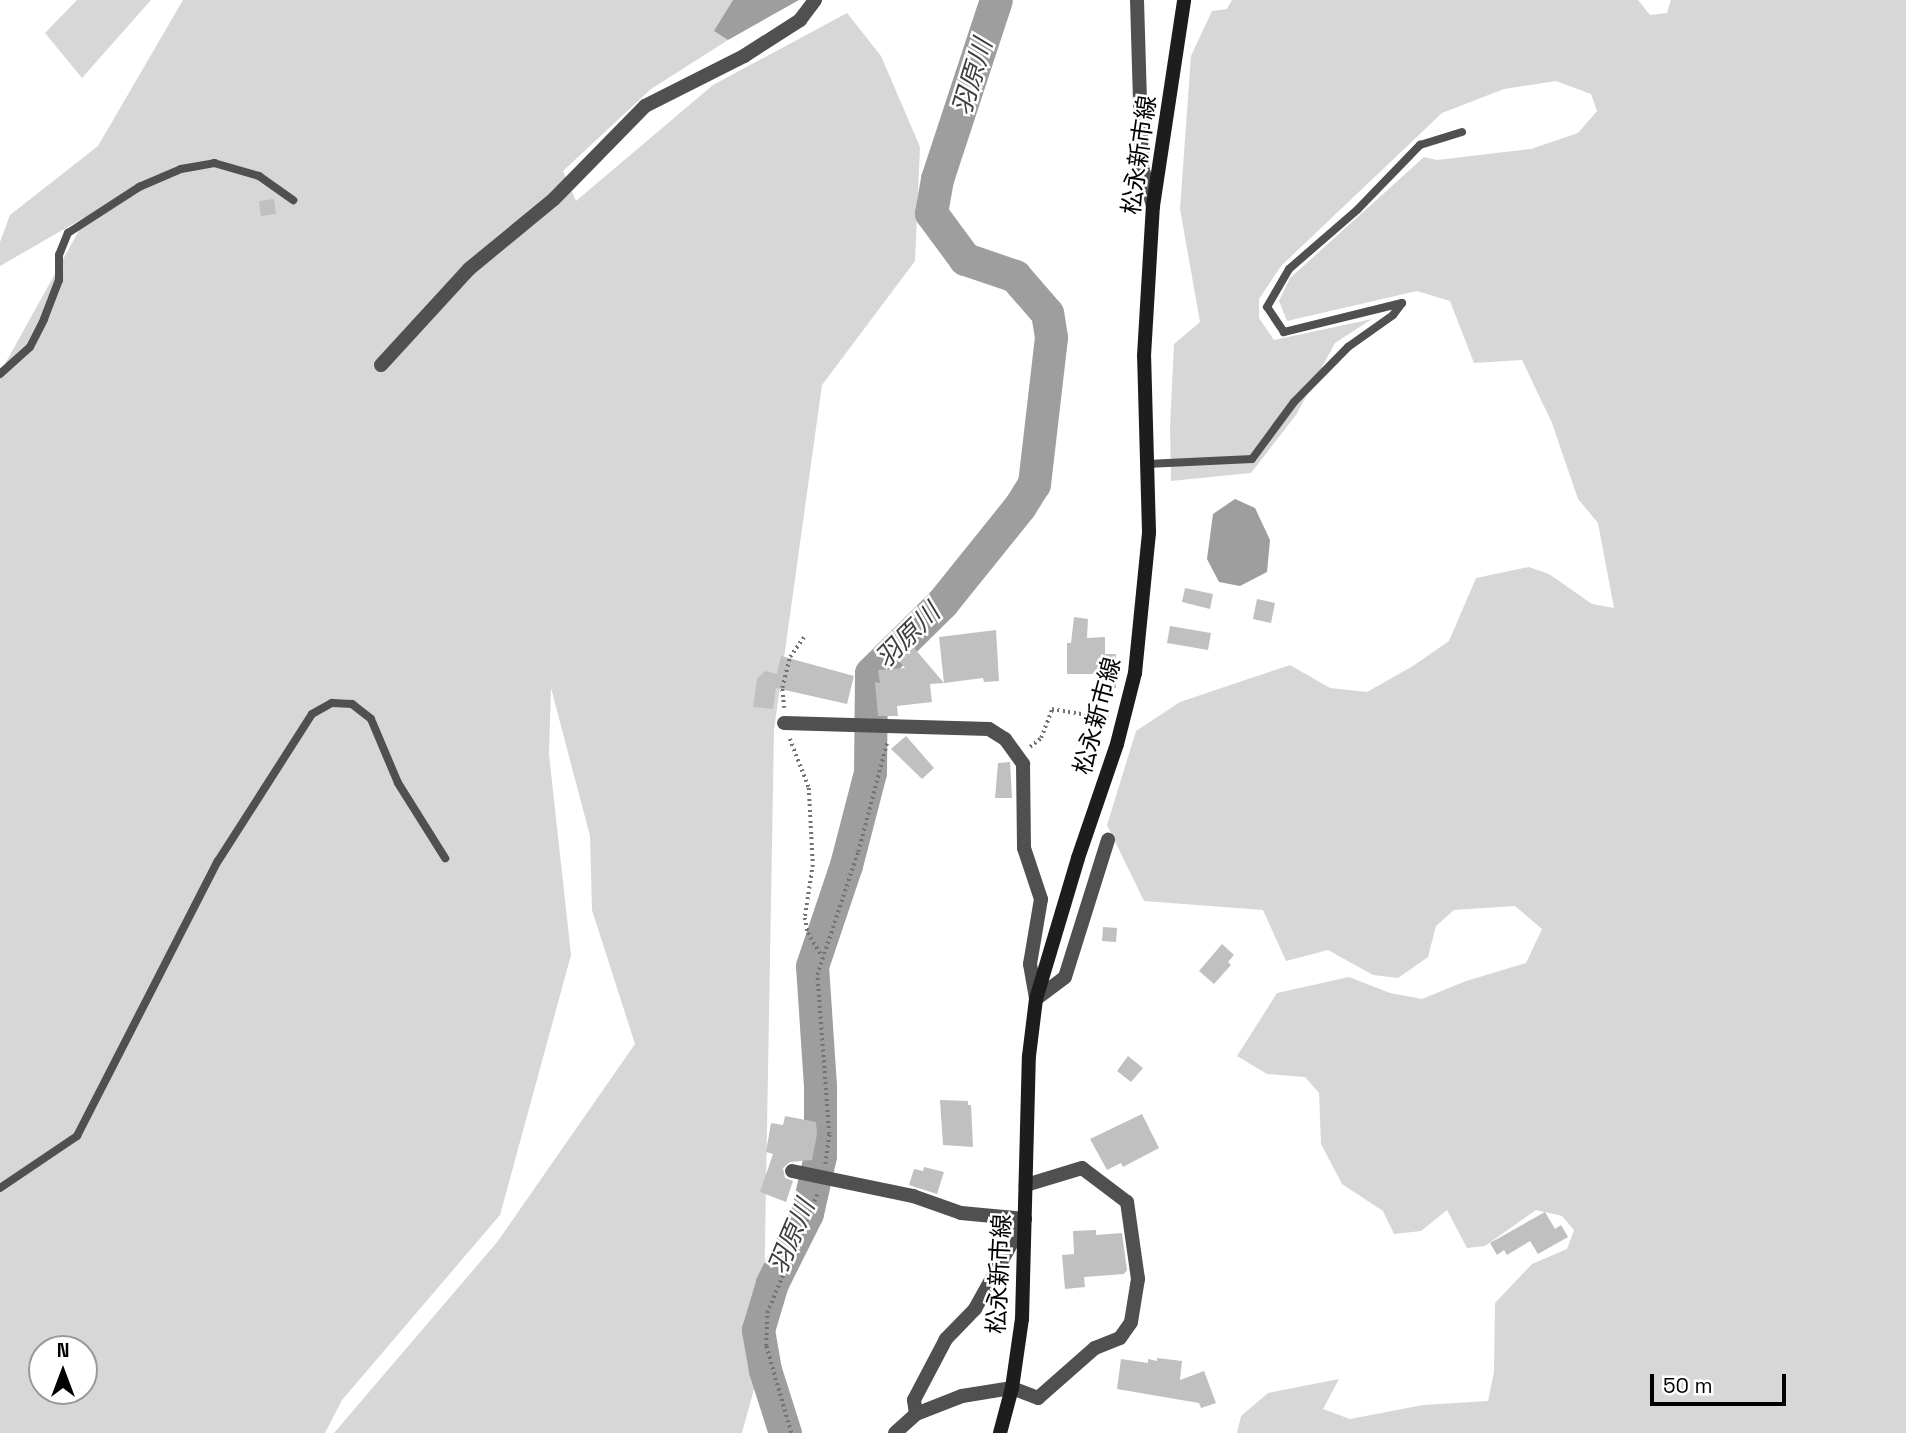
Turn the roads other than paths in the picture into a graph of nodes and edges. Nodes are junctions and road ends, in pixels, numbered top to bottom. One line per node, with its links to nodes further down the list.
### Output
1 (815, 0): 7 (street)
2 (1137, 0): 6 (street)
3 (1184, 0): 6 (main road, 松永新市線)
4 (1462, 132): 9 (lane)
5 (293, 200): 8 (lane)
6 (1153, 206): 9 (main road, 松永新市線)
7 (381, 365)
8 (0, 374)
9 (1147, 464): 13 (main road, 松永新市線)
10 (785, 723): 13 (street)
11 (1108, 840): 13 (street)
12 (445, 858): 16 (lane)
13 (1036, 999): 15 (main road, 松永新市線)
14 (792, 1171): 17 (street)
15 (1026, 1185): 17 (main road, 松永新市線); 18 (street)
16 (0, 1188)
17 (1026, 1219): 18 (main road, 松永新市線); 19 (street)
18 (1013, 1388): 19 (street); 21 (main road, 松永新市線)
19 (916, 1414): 20 (street)
20 (895, 1433)
21 (1000, 1433)

